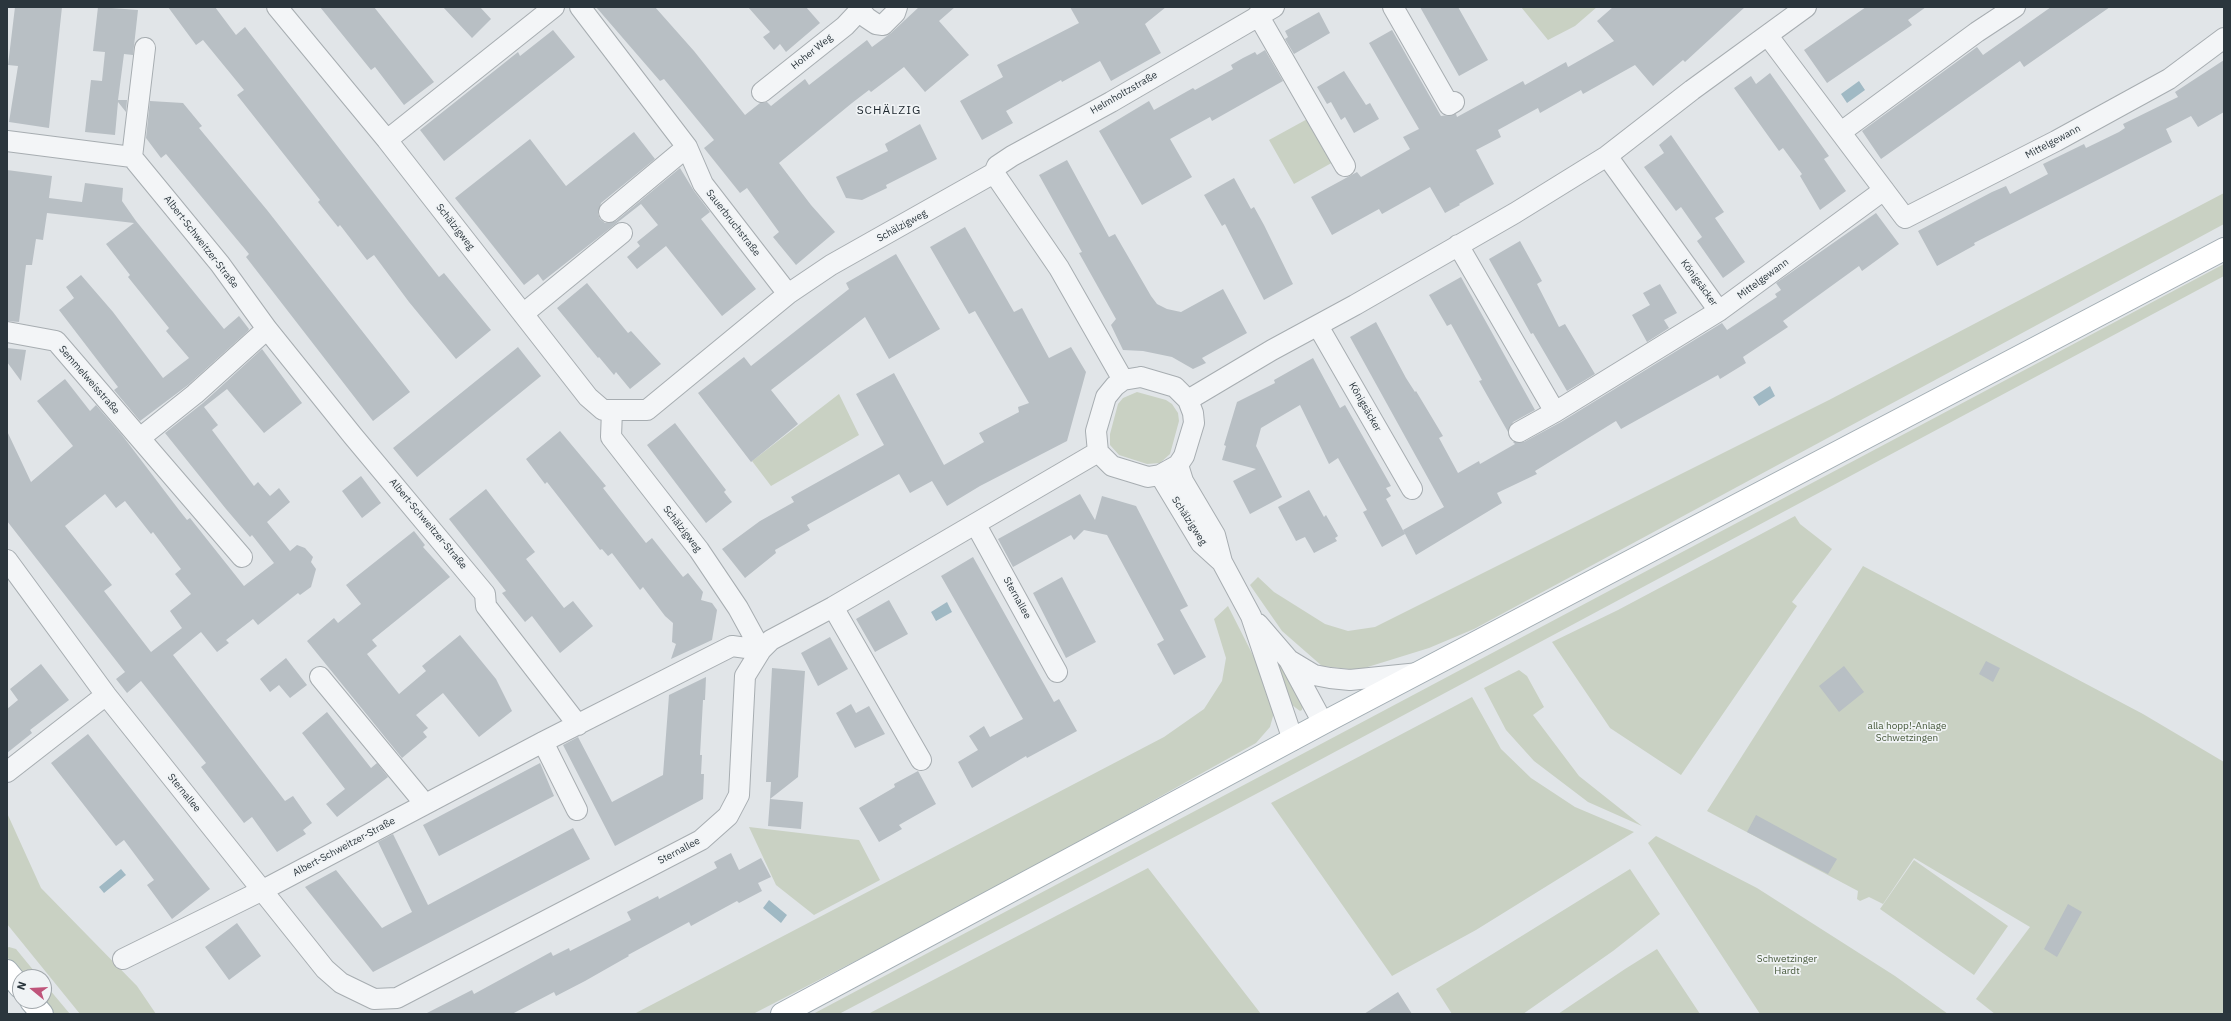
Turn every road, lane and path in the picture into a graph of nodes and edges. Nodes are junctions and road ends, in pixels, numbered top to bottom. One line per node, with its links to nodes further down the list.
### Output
1 (277, 7): 16 (street, Schälzigweg)
2 (554, 7): 16 (street)
3 (580, 7): 18 (street, Sauerbruchstraße)
4 (897, 7): 8 (street, Hoher Weg)
5 (1393, 7): 14 (street)
6 (1806, 7): 10 (street)
7 (2015, 7): 15 (street)
8 (860, 9): 13 (street, Hoher Weg)
9 (1266, 11): 21 (street, Helmholtzstraße); 22 (street, Helmholtzstraße)
10 (1768, 36): 15 (street, Mittelgewann); 19 (street)
11 (2224, 38): 23 (street, Mittelgewann)
12 (145, 48): 20 (street)
13 (762, 92)
14 (1454, 102)
15 (1841, 132): 23 (street, Mittelgewann)
16 (387, 140): 30 (street, Schälzigweg)
17 (7, 141): 20 (street)
18 (687, 147): 24 (street); 28 (street, Sauerbruchstraße)
19 (1607, 156): 26 (street); 29 (street, Königsäcker)
20 (132, 157): 32 (street, Albert-Schweitzer-Straße)
21 (1345, 166)
22 (994, 173): 28 (street, Schälzigweg); 34 (street)
23 (1884, 190): 29 (street, Mittelgewann)
24 (609, 212)
25 (622, 233): 30 (street)
26 (1458, 245): 31 (street); 37 (street)
27 (2224, 249): 53 (main road)
28 (788, 294): 36 (street, Schälzigweg)
29 (1719, 311): 37 (street, Königsäcker)
30 (523, 314): 36 (street, Schälzigweg)
31 (1318, 326): 35 (street); 43 (street, Königsäcker)
32 (268, 329): 39 (street); 57 (street, Albert-Schweitzer-Straße)
33 (7, 332): 39 (street, Semmelweisstraße)
34 (1124, 380): 35 (street); 40 (street)
35 (1188, 400): 41 (street)
36 (612, 410): 50 (street, Schälzigweg)
37 (1555, 412): 38 (street, Königsäcker)
38 (1519, 432)
39 (140, 438): 45 (street, Semmelweisstraße)
40 (1098, 452): 42 (street); 44 (street, Sternallee)
41 (1178, 465): 42 (street); 47 (street, Schälzigweg)
42 (1160, 475): 47 (street, Schälzigweg)
43 (1412, 488)
44 (976, 525): 48 (street, Sternallee); 52 (street, Sternallee)
45 (242, 557)
46 (7, 560): 55 (street, Sternallee)
47 (1222, 562): 49 (street, Schälzigweg)
48 (833, 607): 50 (street, Sternallee); 60 (street)
49 (1251, 616): 51 (street); 58 (street)
50 (761, 650): 57 (street, Albert-Schweitzer-Straße); 66 (street, Sternallee)
51 (1289, 660): 53 (street); 56 (street)
52 (1057, 672)
53 (1421, 673): 56 (main road)
54 (320, 677): 62 (street)
55 (106, 695): 61 (street); 64 (street, Sternallee)
56 (1323, 723): 58 (main road)
57 (578, 725): 59 (street, Albert-Schweitzer-Straße)
58 (1293, 740): 68 (main road)
59 (543, 742): 62 (street, Albert-Schweitzer-Straße); 63 (street)
60 (921, 760)
61 (7, 772)
62 (425, 804): 64 (street, Albert-Schweitzer-Straße)
63 (577, 810)
64 (263, 890): 65 (street); 66 (street, Sternallee)
65 (123, 959)
66 (397, 998): 67 (street, Sternallee)
67 (383, 1014)
68 (782, 1014)

